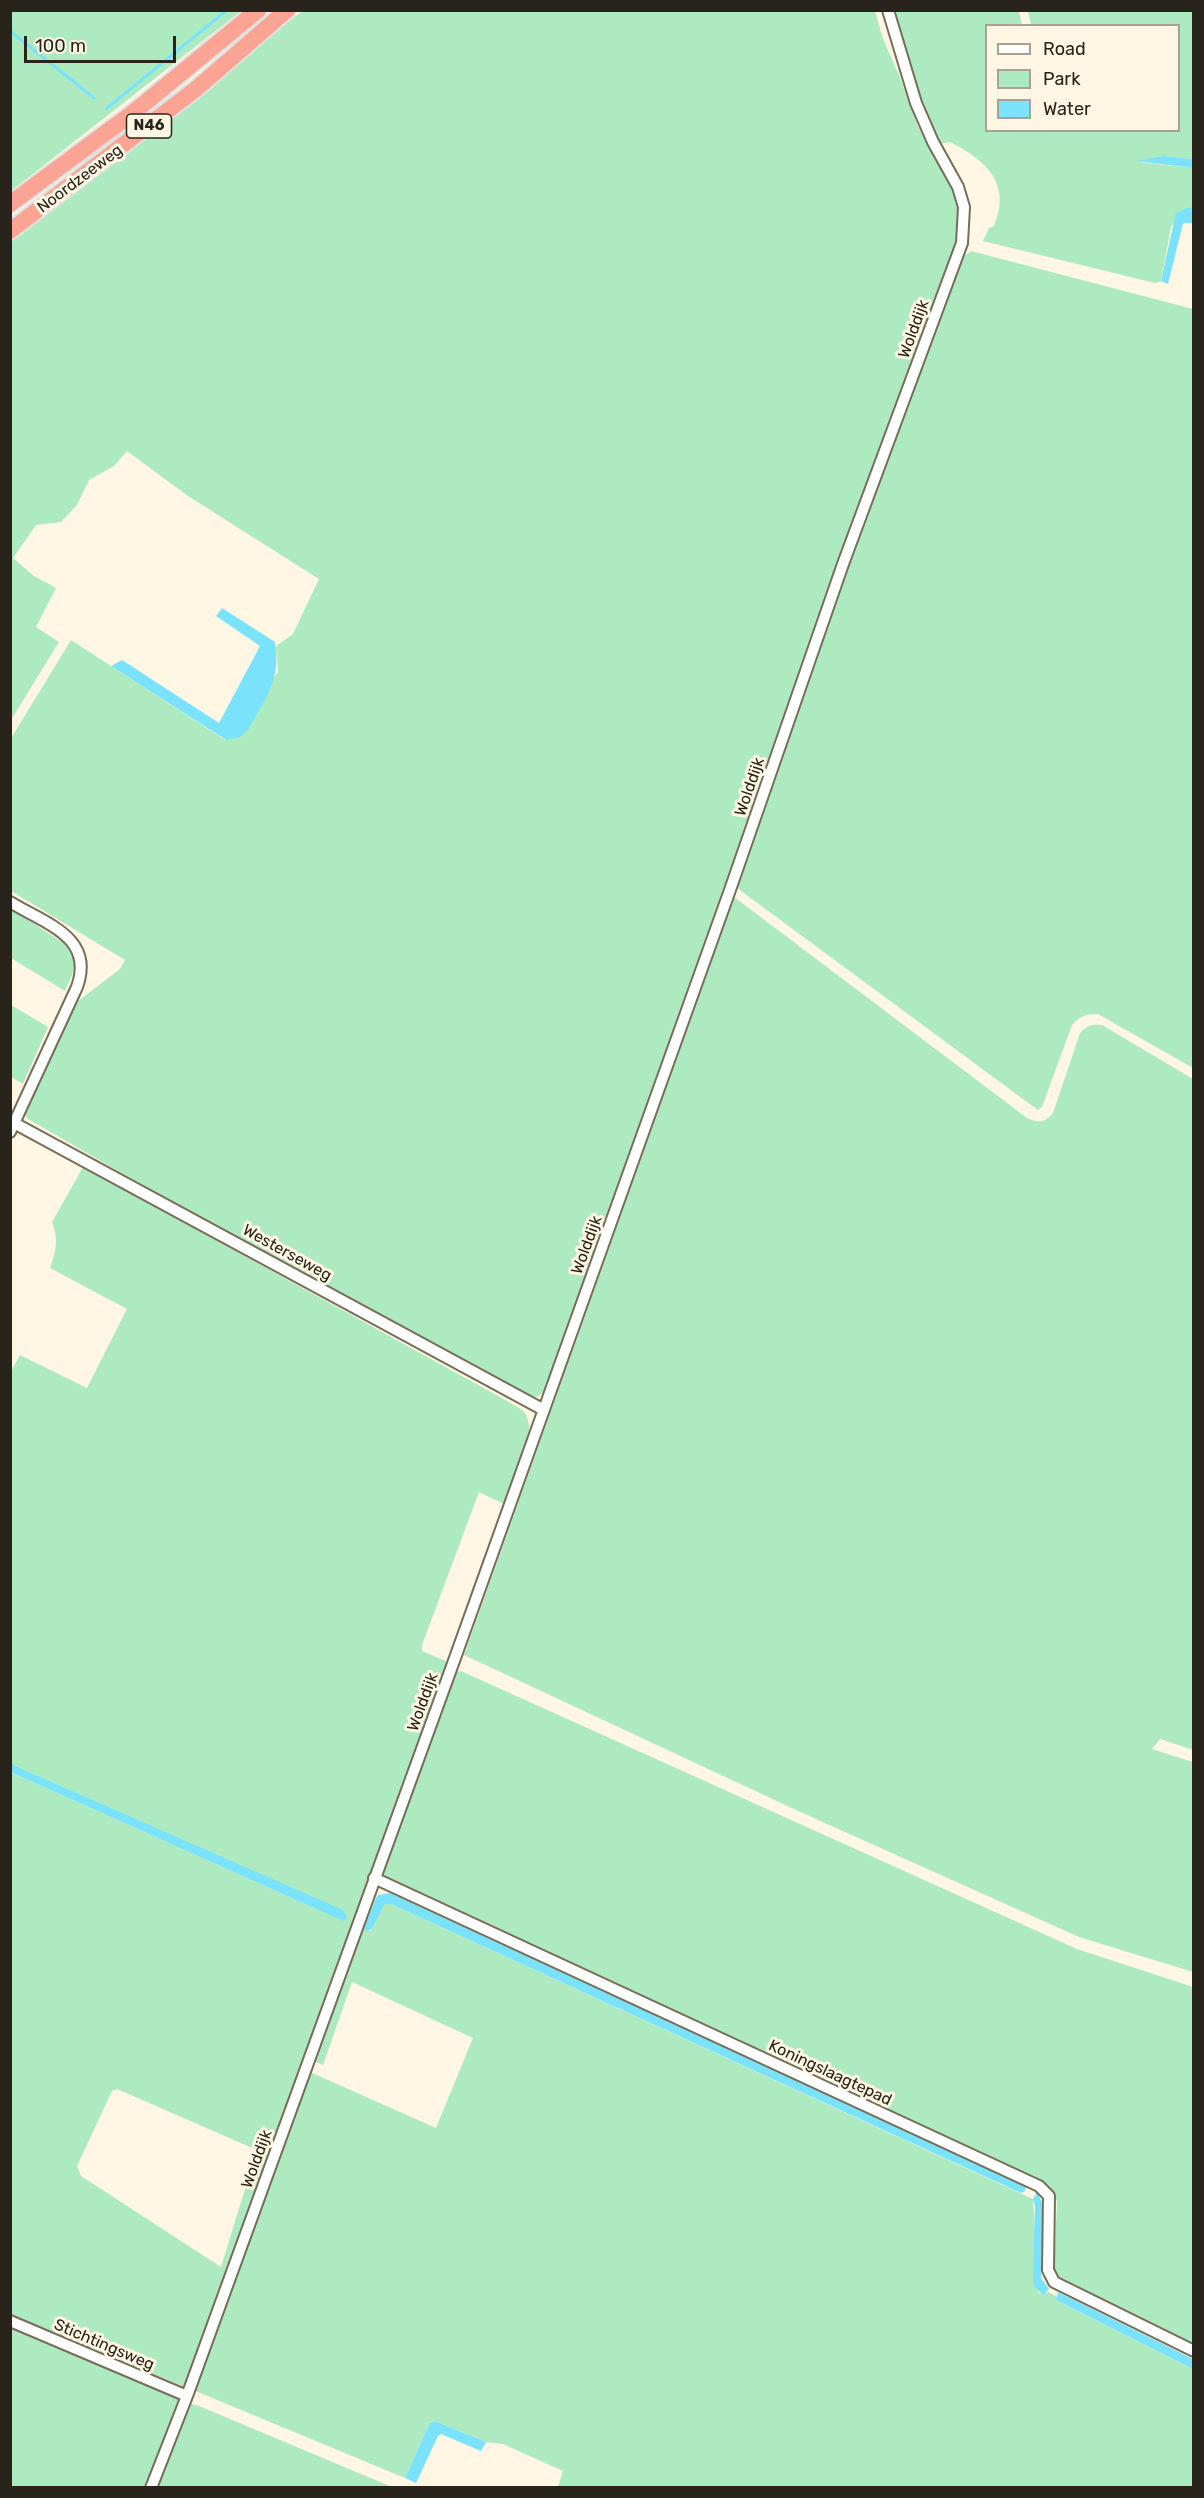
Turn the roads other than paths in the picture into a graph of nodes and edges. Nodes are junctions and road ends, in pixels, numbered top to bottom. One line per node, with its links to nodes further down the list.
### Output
1 (258, 10): 4 (highway, Noordzeeweg / N46)
2 (287, 10): 5 (highway, Noordzeeweg / N46)
3 (888, 10): 8 (street, Wolddijk)
4 (10, 204)
5 (10, 231)
6 (10, 902): 7 (street, Westerseweg)
7 (12, 1128): 8 (street, Westerseweg)
8 (544, 1410): 9 (street, Wolddijk)
9 (374, 1878): 11 (street, Koningslaagtepad); 12 (street, Wolddijk)
10 (10, 2321): 12 (street, Stichtingsweg)
11 (1194, 2351)
12 (187, 2396): 13 (street, Wolddijk)
13 (151, 2487)

